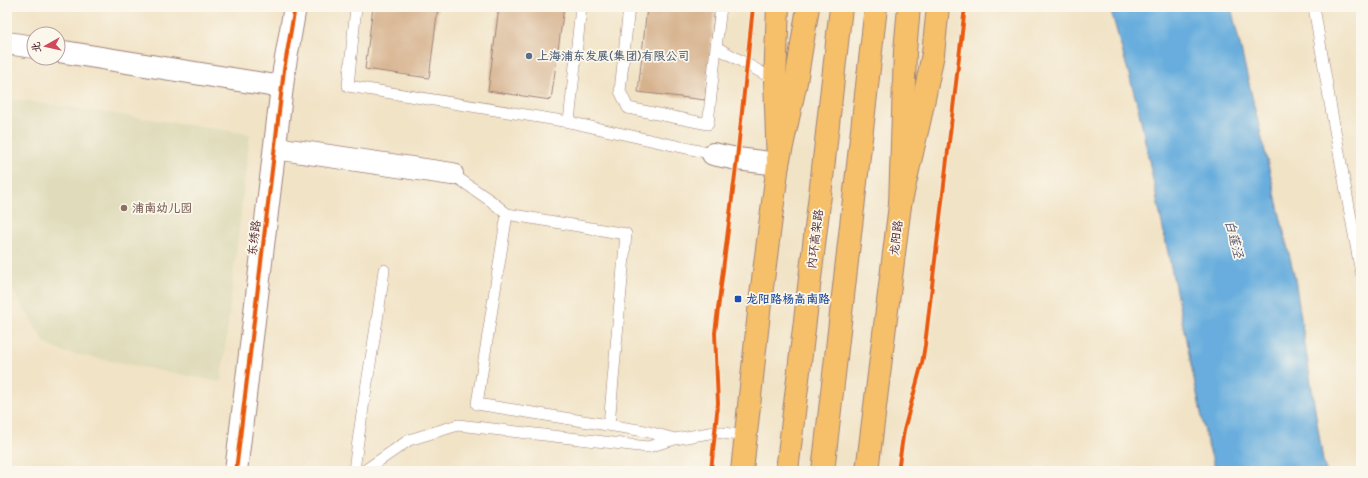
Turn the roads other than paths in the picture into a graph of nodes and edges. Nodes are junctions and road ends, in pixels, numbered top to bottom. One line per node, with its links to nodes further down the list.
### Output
1 (295, 7): 18 (street, 东绣路)
2 (356, 7): 19 (lane)
3 (581, 7): 19 (lane)
4 (629, 7): 15 (lane)
5 (721, 7): 15 (lane)
6 (778, 7): 17 (main road)
7 (808, 7): 22 (main road)
8 (841, 7): 35 (main road, 内环高架路)
9 (876, 7): 36 (main road)
10 (909, 7): 24 (main road)
11 (938, 7): 24 (main road, 龙阳路)
12 (1314, 7): 27 (lane)
13 (7, 43): 14 (street)
14 (26, 46)
15 (716, 47): 17 (lane)
16 (66, 52): 18 (street)
17 (775, 80): 22 (main road)
18 (282, 88): 20 (street, 东绣路)
19 (570, 122): 21 (lane)
20 (275, 148): 23 (street); 31 (street, 东绣路)
21 (713, 154): 22 (street)
22 (778, 164): 29 (main road)
23 (452, 174): 25 (lane)
24 (900, 205): 37 (main road, 龙阳路)
25 (507, 214): 28 (lane); 28 (lane)
26 (384, 270): 32 (lane)
27 (1361, 272)
28 (609, 426): 30 (lane)
29 (746, 436): 30 (lane); 34 (main road)
30 (675, 439): 33 (lane)
31 (236, 471)
32 (354, 471)
33 (364, 471)
34 (742, 471)
35 (787, 471)
36 (823, 471)
37 (867, 471)

